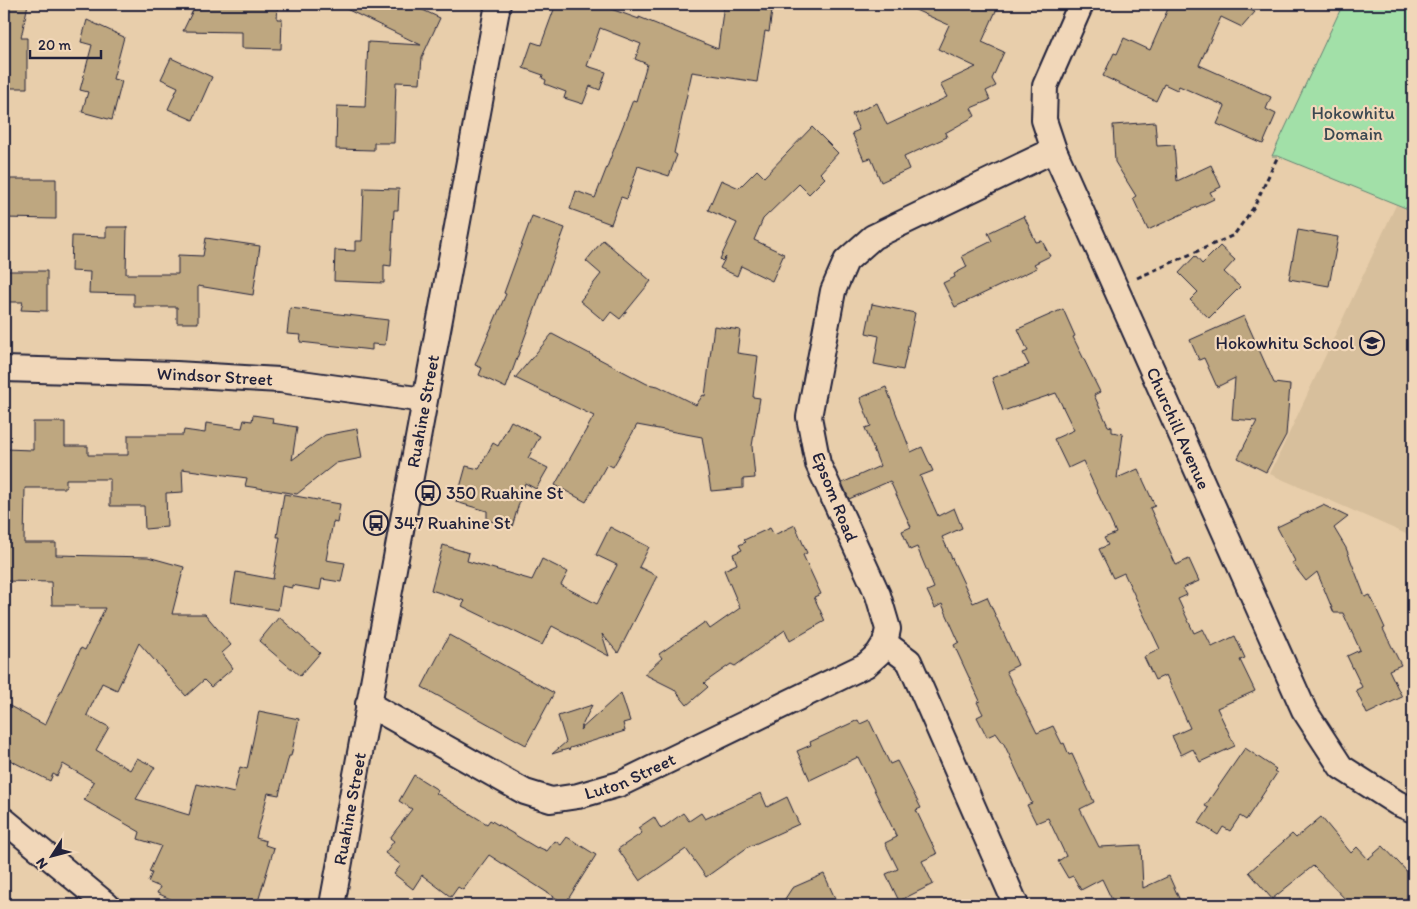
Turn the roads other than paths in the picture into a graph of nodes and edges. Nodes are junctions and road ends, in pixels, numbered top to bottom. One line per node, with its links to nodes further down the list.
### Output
1 (498, 4): 5 (street, Ruahine Street)
2 (1081, 4): 3 (street, Churchill Avenue)
3 (1054, 150): 6 (street, Epsom Road); 8 (street, Churchill Avenue)
4 (4, 369): 5 (street, Windsor Street)
5 (424, 400): 7 (street, Ruahine Street)
6 (885, 643): 7 (street, Luton Street); 12 (street)
7 (368, 704): 11 (street, Ruahine Street)
8 (1413, 810)
9 (4, 820): 10 (street)
10 (107, 905)
11 (332, 905)
12 (1016, 905)

